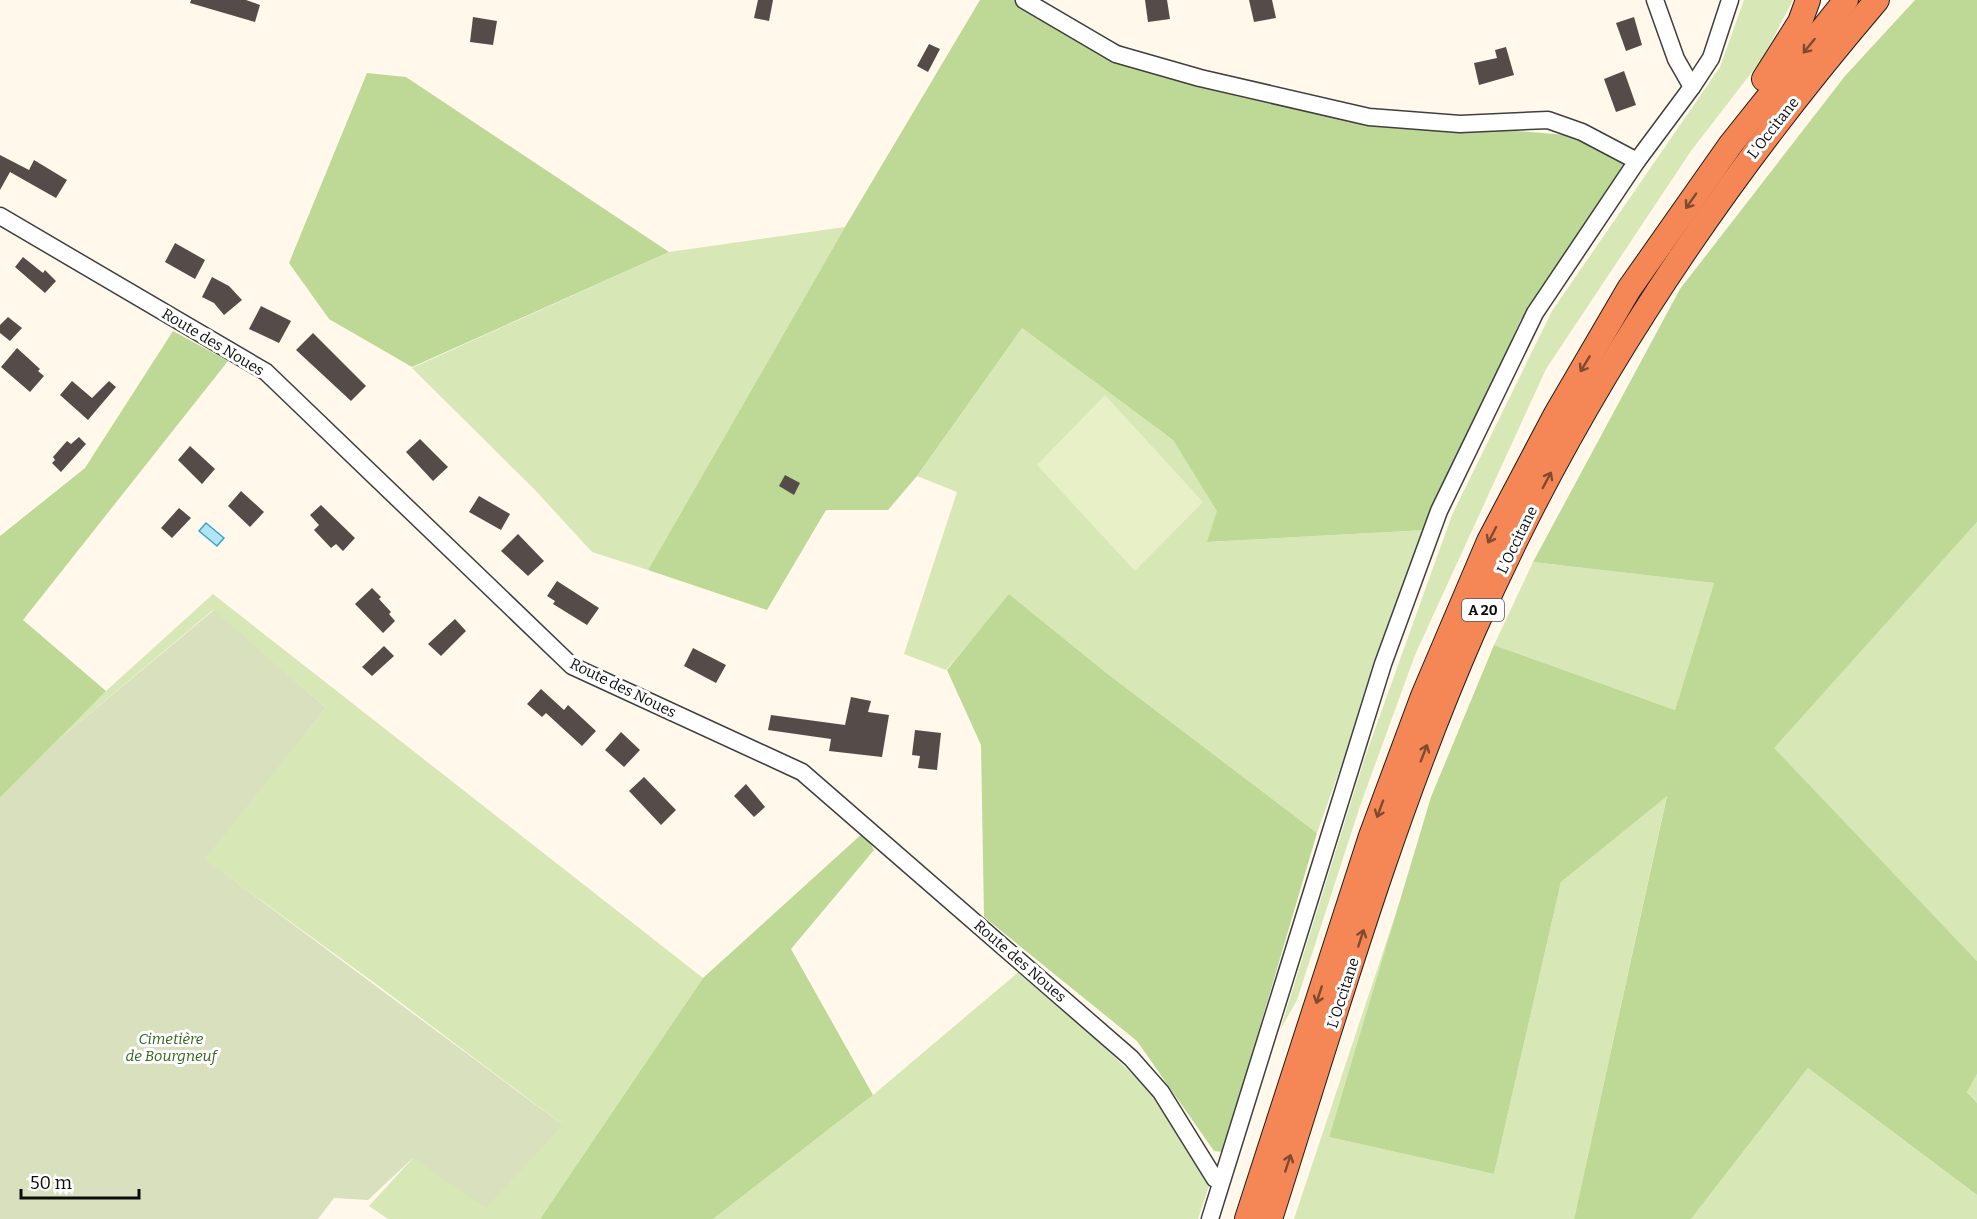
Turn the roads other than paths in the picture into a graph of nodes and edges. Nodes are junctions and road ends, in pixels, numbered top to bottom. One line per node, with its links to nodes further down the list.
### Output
1 (1024, 0): 9 (street)
2 (1655, 0): 7 (street)
3 (1730, 0): 7 (street)
4 (1808, 0): 8 (highway)
5 (1846, 0): 8 (highway, L'Occitane / A 20, one-way to 8)
6 (1876, 0): 14 (highway, L'Occitane / A 20, one-way to 6)
7 (1692, 87): 9 (street)
8 (1721, 157): 13 (highway, L'Occitane / A 20, one-way to 13)
9 (1637, 161): 11 (street)
10 (0, 216): 11 (street, Route des Noues)
11 (1221, 1181): 12 (street)
12 (1210, 1219)
13 (1247, 1219)
14 (1270, 1219)

